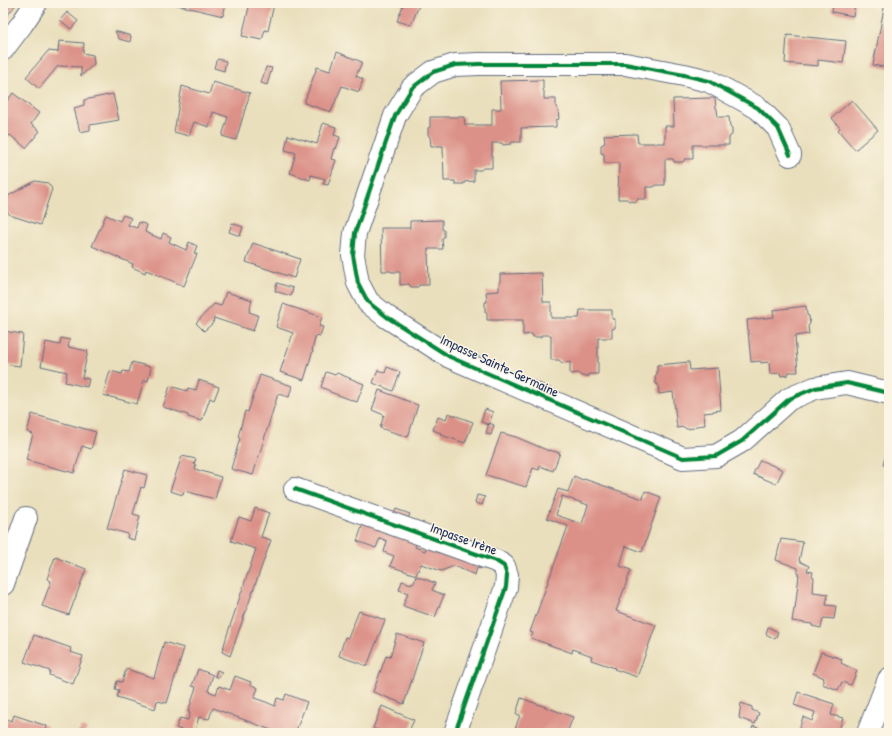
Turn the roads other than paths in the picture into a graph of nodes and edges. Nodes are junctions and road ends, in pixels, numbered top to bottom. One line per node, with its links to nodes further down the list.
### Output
1 (36, 3): 2 (street)
2 (3, 49)
3 (790, 155): 4 (street, Impasse Sainte-Germaine)
4 (889, 394)
5 (295, 489): 9 (street, Impasse Irène)
6 (26, 518): 7 (street)
7 (3, 584)
8 (889, 679): 10 (street)
9 (455, 733)
10 (868, 733)

